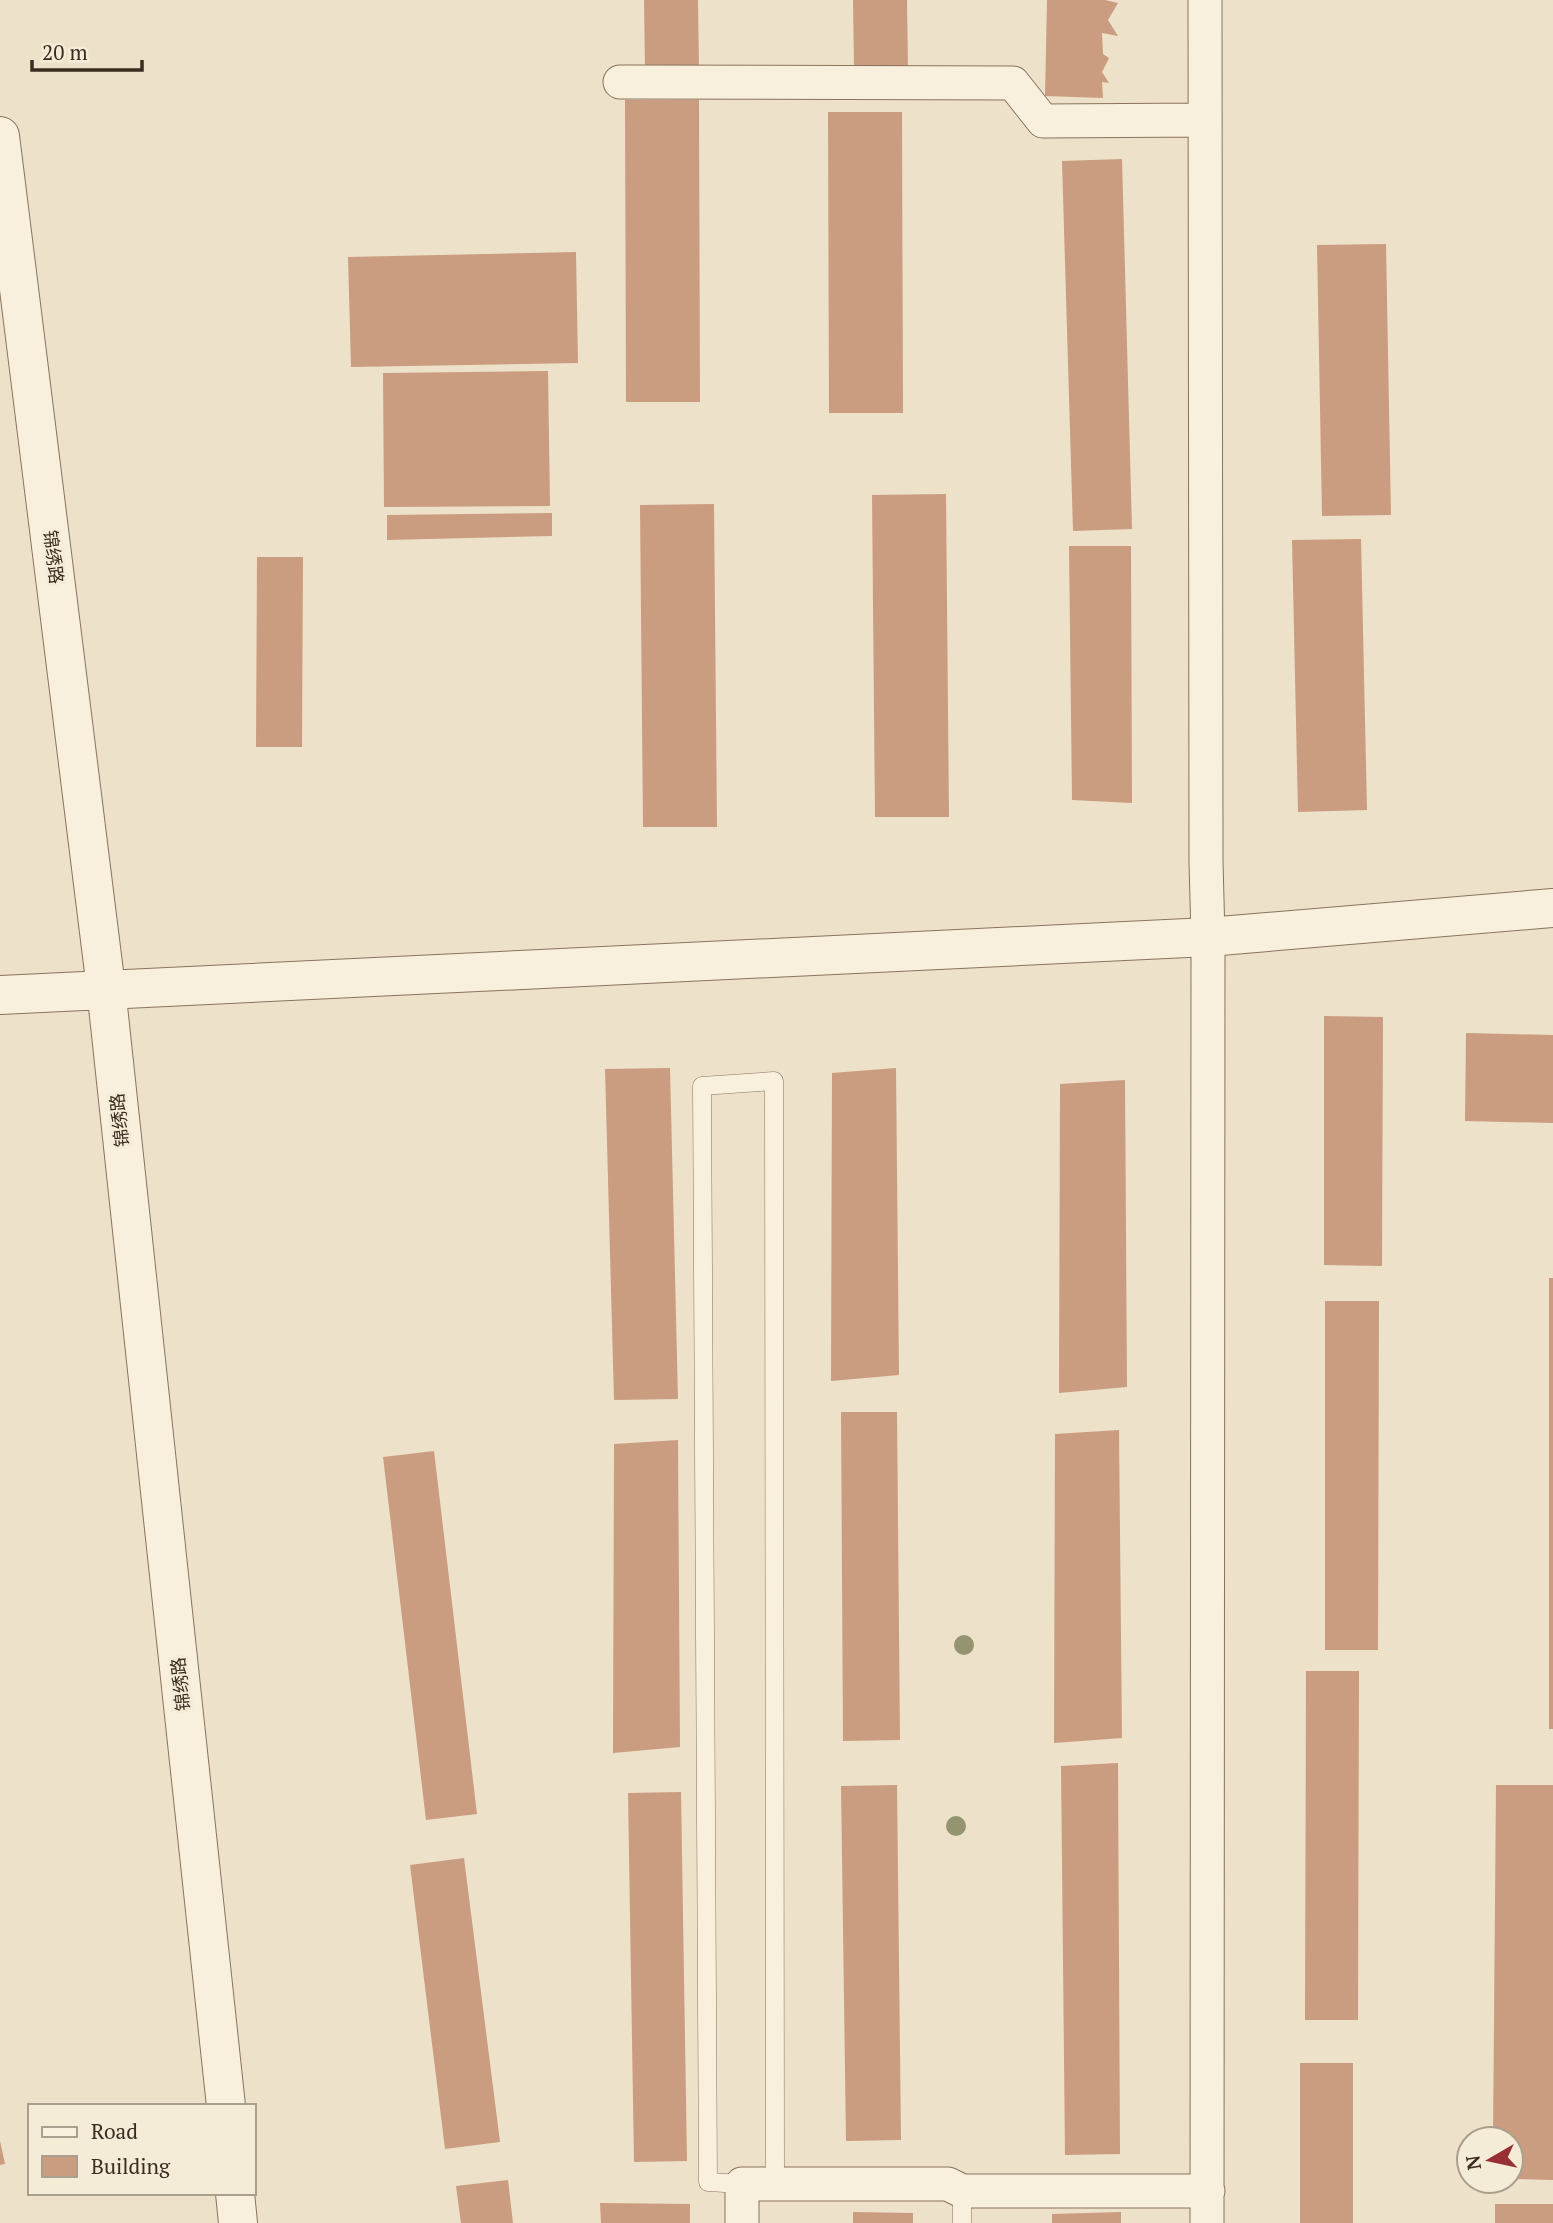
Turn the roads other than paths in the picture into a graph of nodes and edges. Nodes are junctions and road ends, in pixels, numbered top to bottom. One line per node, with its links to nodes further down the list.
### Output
1 (1205, 0): 3 (street)
2 (620, 82): 3 (street)
3 (1205, 120): 6 (street)
4 (0, 136): 7 (street, 锦绣路)
5 (1553, 908): 6 (street)
6 (1208, 937): 7 (street); 12 (street)
7 (106, 988): 8 (street); 9 (street, 锦绣路)
8 (0, 995)
9 (226, 2104)
10 (742, 2184): 11 (street); 11 (lane); 16 (street)
11 (775, 2184): 14 (street)
12 (1208, 2190): 14 (street); 17 (street)
13 (235, 2195): 15 (street)
14 (962, 2207)
15 (239, 2223)
16 (742, 2223)
17 (1208, 2223)

